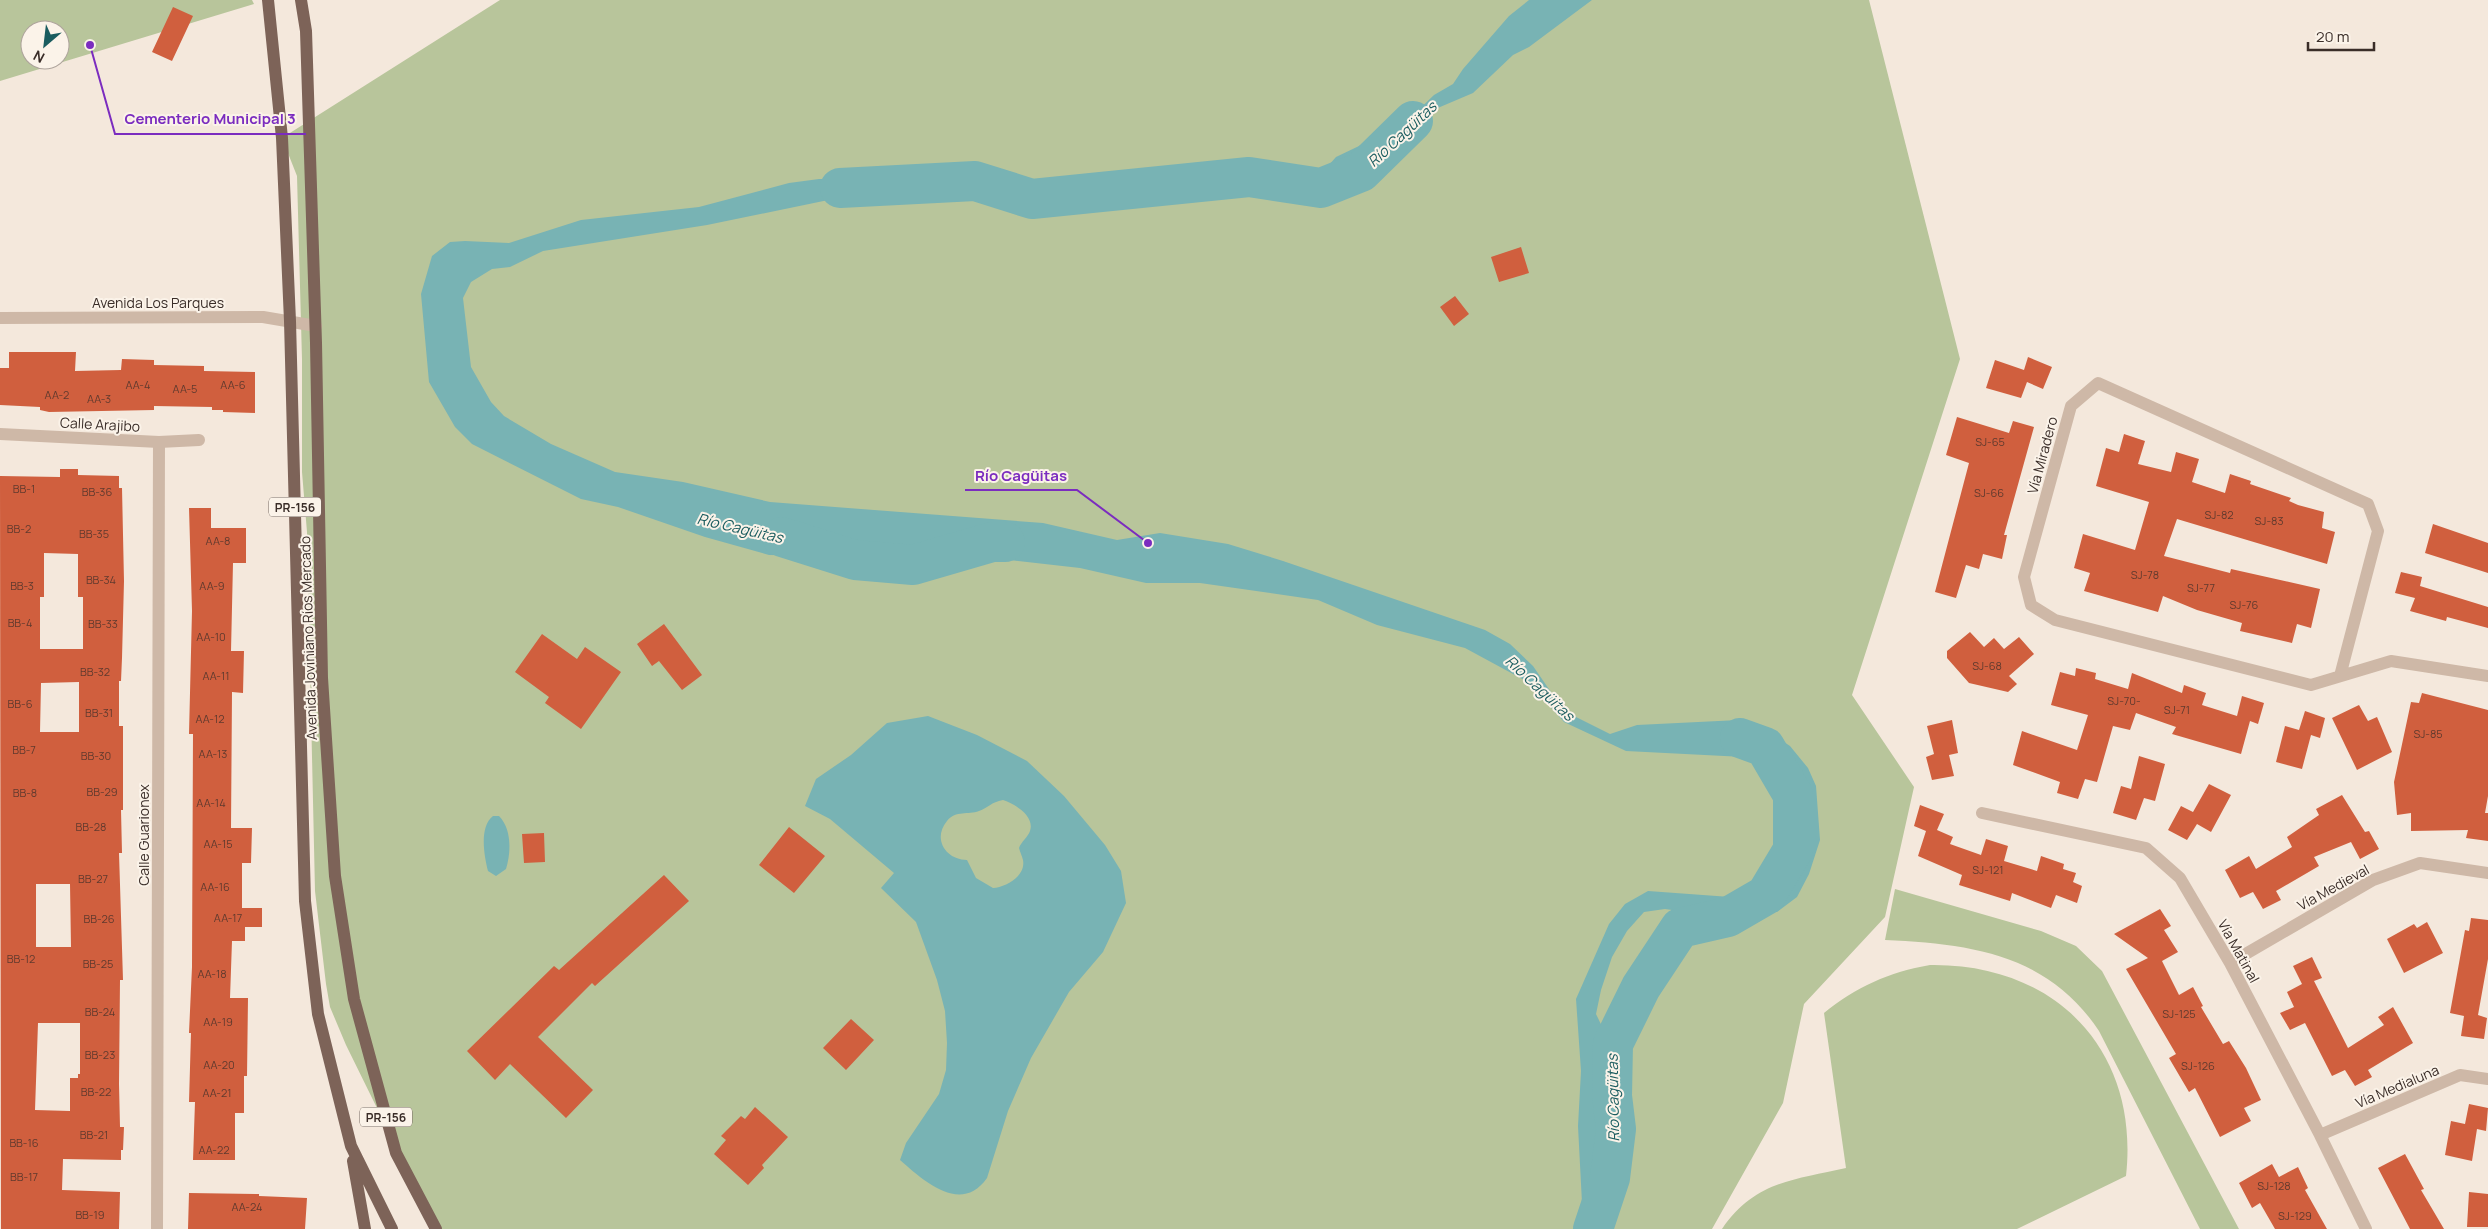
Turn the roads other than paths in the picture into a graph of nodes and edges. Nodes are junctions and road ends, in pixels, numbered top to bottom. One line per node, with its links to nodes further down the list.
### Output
1 (268, 0): 4 (main road, Avenida Joviniano Ríos Mercado / PR-156)
2 (302, 0): 5 (main road, Avenida Joviniano Ríos Mercado / PR-156)
3 (0, 318): 4 (street, Avenida Los Parques)
4 (290, 322): 5 (street, Avenida Los Parques); 16 (main road, Avenida Joviniano Ríos Mercado / PR-156)
5 (316, 326): 20 (main road, Avenida Joviniano Ríos Mercado / PR-156)
6 (0, 434): 8 (street, Calle Arajibo)
7 (198, 440): 8 (street, Calle Arajibo)
8 (159, 442): 17 (street, Calle Guarionex)
9 (2340, 676): 9 (street, Vía Miradero); 10 (street, Vía Miradero)
10 (2488, 676)
11 (1982, 813): 13 (street, Vía Matinal)
12 (2488, 873): 13 (street, Vía Medieval)
13 (2230, 963): 15 (street, Vía Matinal)
14 (2488, 1078): 15 (street, Vía Medialuna)
15 (2320, 1135): 21 (street, Vía Matinal)
16 (351, 1146): 18 (main road); 19 (main road, Avenida Joviniano Ríos Mercado / PR-156)
17 (157, 1229)
18 (366, 1229)
19 (392, 1229)
20 (436, 1229)
21 (2366, 1229)

